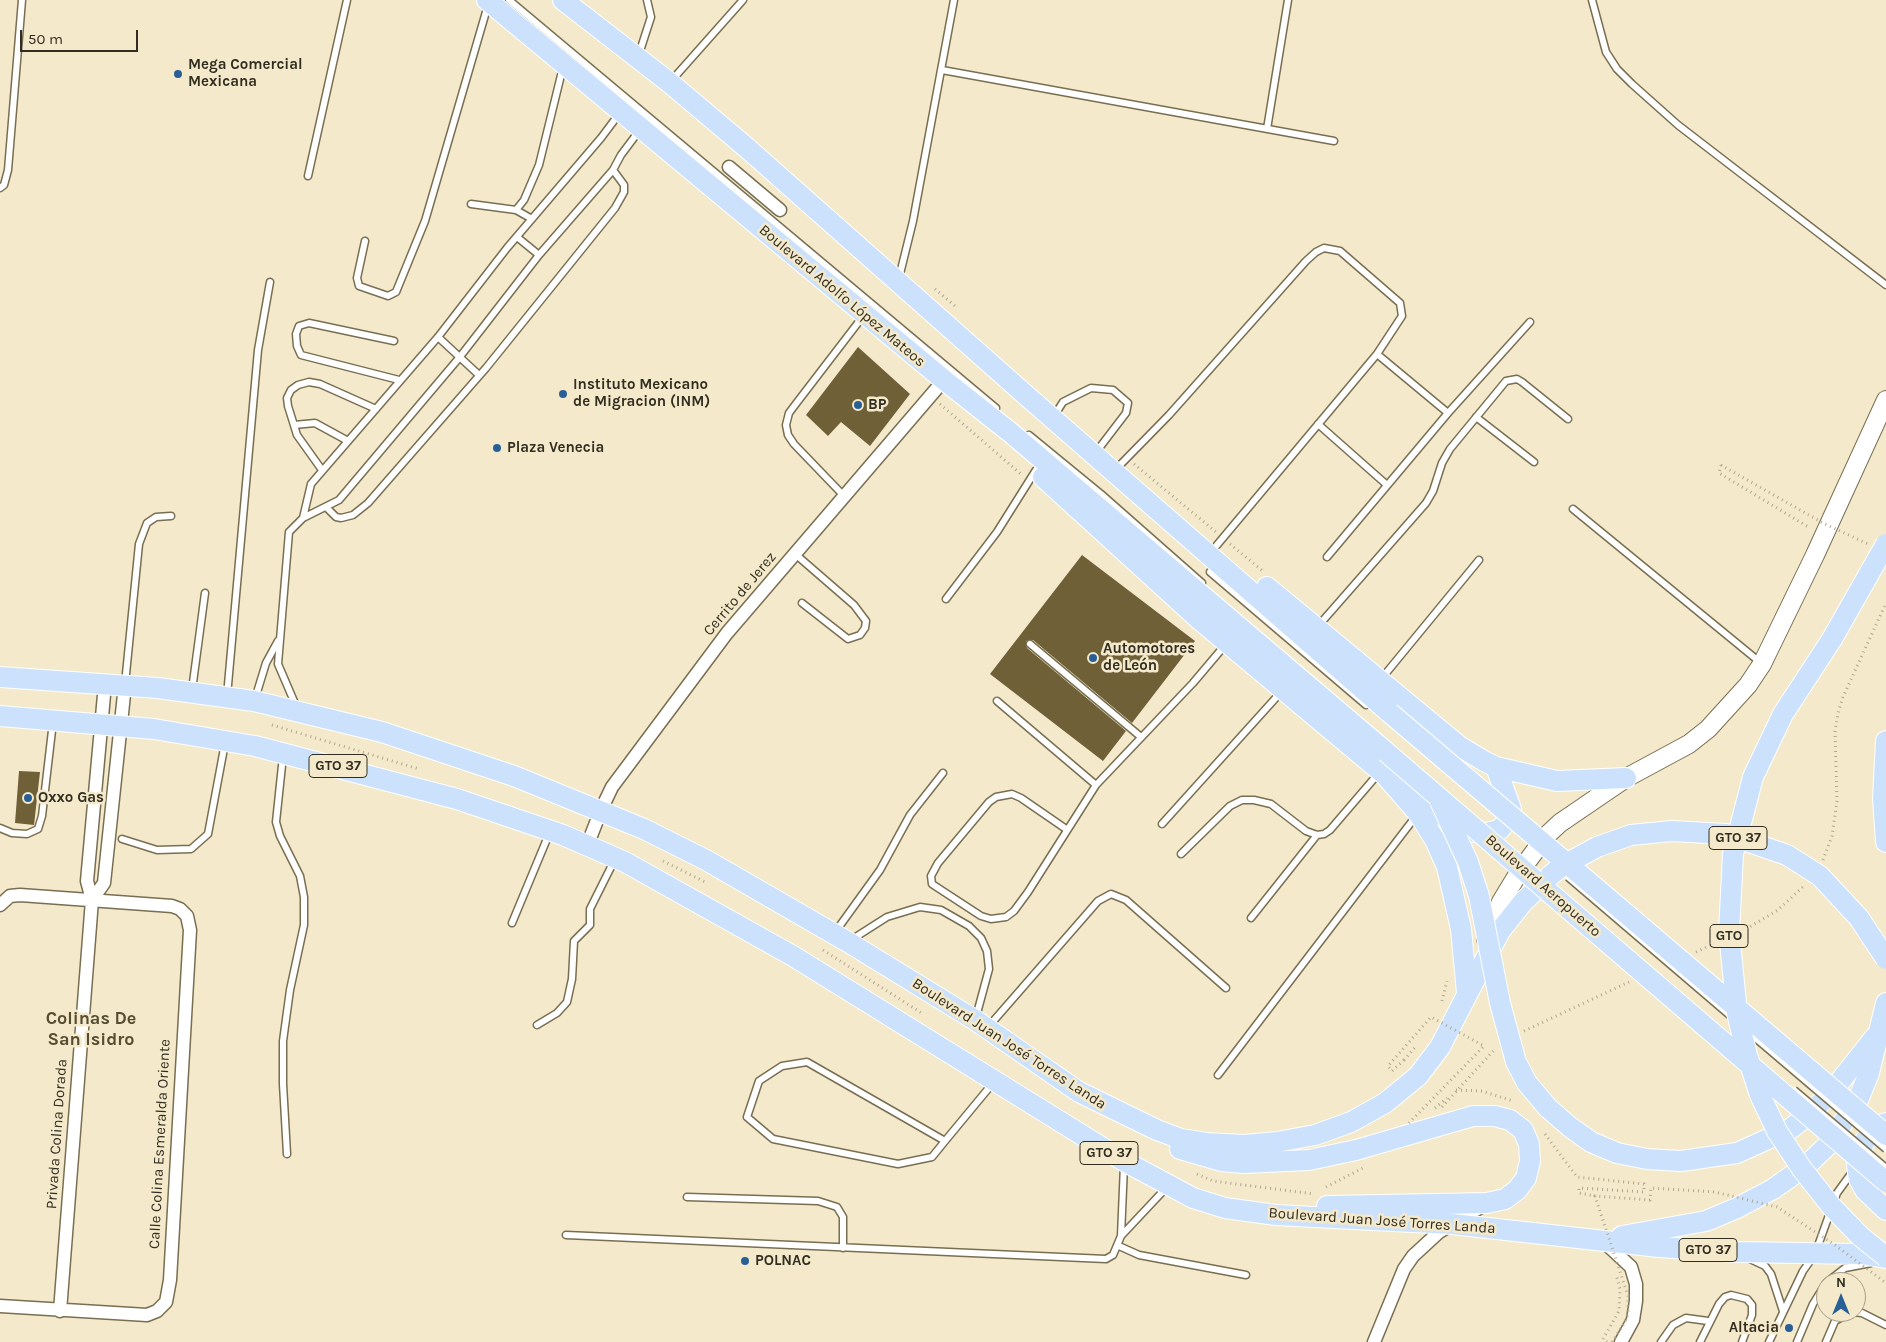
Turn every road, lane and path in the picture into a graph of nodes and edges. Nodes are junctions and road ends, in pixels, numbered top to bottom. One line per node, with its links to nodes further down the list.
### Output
1 (22, 0): 22 (lane)
2 (347, 0): 21 (lane)
3 (509, 0): 46 (lane)
4 (563, 0): 11 (main road)
5 (648, 0): 11 (lane)
6 (742, 0): 14 (lane)
7 (954, 0): 13 (lane)
8 (1288, 0): 17 (lane)
9 (1592, 0): 32 (lane)
10 (488, 1): 12 (main road, Boulevard Adolfo López Mateos); 28 (lane)
11 (638, 58): 14 (main road)
12 (564, 64): 15 (main road, Boulevard Adolfo López Mateos); 24 (lane)
13 (942, 70): 17 (lane); 30 (lane)
14 (670, 83): 30 (main road)
15 (621, 111): 16 (main road, Boulevard Adolfo López Mateos); 26 (lane)
16 (641, 128): 20 (lane); 33 (main road, Boulevard Adolfo López Mateos)
17 (1268, 129): 18 (lane)
18 (1334, 141)
19 (729, 167): 25 (street)
20 (613, 170): 29 (lane); 39 (lane)
21 (308, 176)
22 (0, 188)
23 (471, 204): 24 (lane)
24 (516, 210): 26 (lane)
25 (780, 210)
26 (532, 219): 27 (lane)
27 (517, 237): 29 (lane); 35 (lane)
28 (365, 241)
29 (539, 255): 38 (lane)
30 (899, 281): 43 (main road)
31 (270, 282): 89 (lane)
32 (1886, 285)
33 (864, 314): 41 (main road, Boulevard Adolfo López Mateos); 62 (lane)
34 (1530, 322): 48 (lane)
35 (438, 337): 38 (lane); 40 (lane)
36 (394, 341): 40 (lane)
37 (1377, 354): 48 (lane); 51 (lane); 57 (lane)
38 (459, 358): 39 (lane); 63 (lane)
39 (479, 375): 63 (lane)
40 (399, 380): 45 (lane)
41 (944, 380): 42 (street, Cerrito de Jerez); 53 (main road, Boulevard Adolfo López Mateos)
42 (930, 396): 60 (path); 62 (street, Cerrito de Jerez)
43 (1028, 397): 47 (main road); 72 (main road)
44 (1886, 400): 82 (street)
45 (376, 409): 52 (lane); 54 (lane)
46 (1000, 412)
47 (1056, 413): 55 (main road); 55 (lane)
48 (1448, 413): 61 (lane)
49 (1476, 417): 50 (lane); 56 (lane); 78 (lane)
50 (1568, 419)
51 (1318, 424): 61 (lane); 67 (lane)
52 (294, 425): 54 (lane); 59 (lane)
53 (1017, 432): 60 (main road); 73 (main road, Boulevard Adolfo López Mateos)
54 (348, 441): 59 (lane)
55 (1100, 447): 57 (main road)
56 (1534, 462)
57 (1122, 464): 67 (main road)
58 (1721, 465): 68 (path, bridge)
59 (322, 470): 66 (lane)
60 (1032, 475): 75 (lane); 80 (main road)
61 (1387, 485): 70 (lane)
62 (844, 496): 69 (street, Cerrito de Jerez)
63 (326, 507): 66 (lane)
64 (1573, 509): 82 (lane)
65 (171, 516): 86 (lane)
66 (303, 518): 79 (lane)
67 (1217, 545): 78 (main road)
68 (1878, 545): 184 (main road, GTO, bridge)
69 (794, 553): 76 (lane); 109 (street, Cerrito de Jerez)
70 (1327, 557)
71 (1479, 560): 84 (lane)
72 (1220, 572): 93 (lane); 162 (main road, Boulevard Aeropuerto, bridge)
73 (1204, 589): 108 (main road, Boulevard Aeropuerto, bridge)
74 (205, 592): 88 (lane)
75 (946, 599)
76 (802, 603)
77 (1886, 603): 127 (path)
78 (1316, 628): 84 (main road)
79 (279, 640): 90 (lane); 92 (lane)
80 (1227, 643): 87 (main road); 97 (lane)
81 (1030, 644): 97 (lane)
82 (1762, 664): 106 (street)
83 (0, 677): 85 (main road, Boulevard Juan José Torres Landa / GTO 37)
84 (1379, 681): 103 (main road)
85 (105, 684): 86 (main road, Boulevard Juan José Torres Landa / GTO 37); 96 (street, Privada Colina Dorada)
86 (125, 685): 88 (main road, Boulevard Juan José Torres Landa / GTO 37); 96 (street, Privada Colina Dorada)
87 (1283, 690): 104 (main road); 112 (lane)
88 (192, 691): 89 (main road, Boulevard Juan José Torres Landa / GTO 37)
89 (227, 697): 90 (main road, Boulevard Juan José Torres Landa / GTO 37)
90 (254, 700): 92 (main road, Boulevard Juan José Torres Landa / GTO 37)
91 (996, 701): 107 (lane)
92 (298, 710): 109 (main road, Boulevard Juan José Torres Landa / GTO 37)
93 (1372, 710)
94 (0, 716): 95 (main road, Boulevard Juan José Torres Landa / GTO 37)
95 (54, 719): 96 (main road, Boulevard Juan José Torres Landa / GTO 37); 113 (lane)
96 (111, 724): 98 (main road, Boulevard Juan José Torres Landa / GTO 37); 131 (street, Privada Colina Dorada); 131 (street, Privada Colina Dorada)
97 (1141, 737): 107 (lane)
98 (226, 740): 101 (main road, Boulevard Juan José Torres Landa / GTO 37); 119 (lane)
99 (1886, 741): 121 (main road)
100 (1390, 745): 102 (lane)
101 (283, 752): 116 (main road, Boulevard Juan José Torres Landa / GTO 37); 165 (lane)
102 (1398, 752)
103 (1496, 767): 104 (main road); 106 (main road)
104 (1382, 772): 110 (main road); 118 (lane)
105 (943, 773): 136 (lane)
106 (1626, 778): 142 (street)
107 (1096, 785): 115 (lane)
108 (1437, 795): 149 (main road, bridge); 169 (main road, Boulevard Aeropuerto, bridge)
109 (601, 810): 123 (street, Cerrito de Jerez); 136 (main road, Boulevard Juan José Torres Landa / GTO 37)
110 (1418, 813): 142 (main road); 153 (lane)
111 (1499, 819): 117 (lane)
112 (1162, 824)
113 (0, 828)
114 (1487, 828): 120 (lane)
115 (1066, 829): 115 (lane)
116 (550, 830): 123 (main road, Boulevard Juan José Torres Landa / GTO 37); 134 (lane)
117 (1514, 832)
118 (1317, 835): 124 (lane); 133 (lane)
119 (122, 839)
120 (1502, 840)
121 (1886, 842)
122 (1529, 845): 129 (lane)
123 (587, 846): 125 (main road, Boulevard Juan José Torres Landa / GTO 37)
124 (1181, 854)
125 (615, 858): 146 (lane); 154 (main road, Boulevard Juan José Torres Landa / GTO 37)
126 (1524, 859): 128 (lane)
127 (1821, 864)
128 (1531, 866)
129 (1548, 871): 139 (main road, Boulevard Juan José Torres Landa / GTO 37, bridge); 142 (main road, Boulevard Juan José Torres Landa / GTO 37); 164 (lane, bridge)
130 (1811, 879): 135 (path)
131 (92, 900): 132 (street, Calle Colina Esmeralda Oriente); 192 (street, Privada Colina Dorada); 192 (street, Calle Colina Esmeralda Oriente)
132 (0, 905)
133 (1251, 918)
134 (512, 922)
135 (1742, 931)
136 (841, 938): 147 (main road, Boulevard Juan José Torres Landa / GTO 37); 147 (lane)
137 (1720, 941): 138 (path)
138 (1687, 956)
139 (1886, 959)
140 (1449, 972): 144 (path)
141 (1226, 988): 147 (lane)
142 (1468, 993): 158 (main road, Boulevard Juan José Torres Landa / GTO 37)
143 (1886, 1003): 149 (main road)
144 (1439, 1009)
145 (1436, 1016): 148 (path)
146 (537, 1024)
147 (981, 1024): 158 (main road, Boulevard Juan José Torres Landa / GTO 37)
148 (1432, 1024)
149 (1879, 1032): 179 (main road)
150 (1733, 1038): 152 (lane, bridge)
151 (1419, 1043): 159 (path, bridge)
152 (1755, 1057)
153 (1218, 1075)
154 (994, 1082): 163 (lane); 166 (main road, Boulevard Juan José Torres Landa / GTO 37)
155 (1785, 1082): 168 (lane, bridge)
156 (1456, 1090): 157 (path)
157 (1518, 1105)
158 (1107, 1107): 173 (main road)
159 (1409, 1123)
160 (1886, 1123): 167 (main road)
161 (1540, 1127): 171 (path)
162 (1886, 1135)
163 (944, 1142): 163 (lane)
164 (1886, 1149)
165 (287, 1154)
166 (1124, 1161): 170 (main road, Boulevard Juan José Torres Landa / GTO 37); 178 (lane)
167 (1858, 1166): 174 (main road); 183 (lane)
168 (1886, 1168)
169 (1886, 1182)
170 (1168, 1186): 175 (main road, Boulevard Juan José Torres Landa / GTO 37); 178 (lane)
171 (1595, 1196): 189 (path, bridge); 200 (path, bridge)
172 (687, 1197): 181 (lane)
173 (1487, 1203): 175 (main road); 176 (street)
174 (1886, 1210)
175 (1276, 1215): 176 (main road, Boulevard Juan José Torres Landa / GTO 37)
176 (1452, 1224): 179 (main road, Boulevard Juan José Torres Landa / GTO 37); 198 (street)
177 (566, 1235): 181 (lane)
178 (1122, 1236): 180 (lane)
179 (1601, 1240): 182 (main road, Boulevard Juan José Torres Landa / GTO 37); 201 (street)
180 (1119, 1246): 181 (lane); 188 (lane)
181 (843, 1248)
182 (1738, 1252): 183 (main road, Boulevard Juan José Torres Landa / GTO 37); 193 (lane)
183 (1815, 1254): 184 (main road, Boulevard Juan José Torres Landa / GTO 37); 193 (lane)
184 (1886, 1257)
185 (1886, 1262): 186 (lane)
186 (1840, 1272)
187 (1616, 1274): 199 (path)
188 (1246, 1275)
189 (1886, 1283)
190 (1816, 1298): 206 (lane)
191 (0, 1306): 192 (street, Calle Colina Esmeralda Oriente)
192 (60, 1311)
193 (1783, 1311): 205 (lane)
194 (1866, 1315): 197 (lane)
195 (1708, 1321): 202 (lane); 203 (lane); 204 (lane)
196 (1835, 1322): 207 (lane)
197 (1886, 1325)
198 (1374, 1342)
199 (1608, 1342)
200 (1612, 1342)
201 (1621, 1342)
202 (1662, 1342)
203 (1700, 1342)
204 (1742, 1342)
205 (1769, 1342)
206 (1797, 1342)
207 (1826, 1342)

